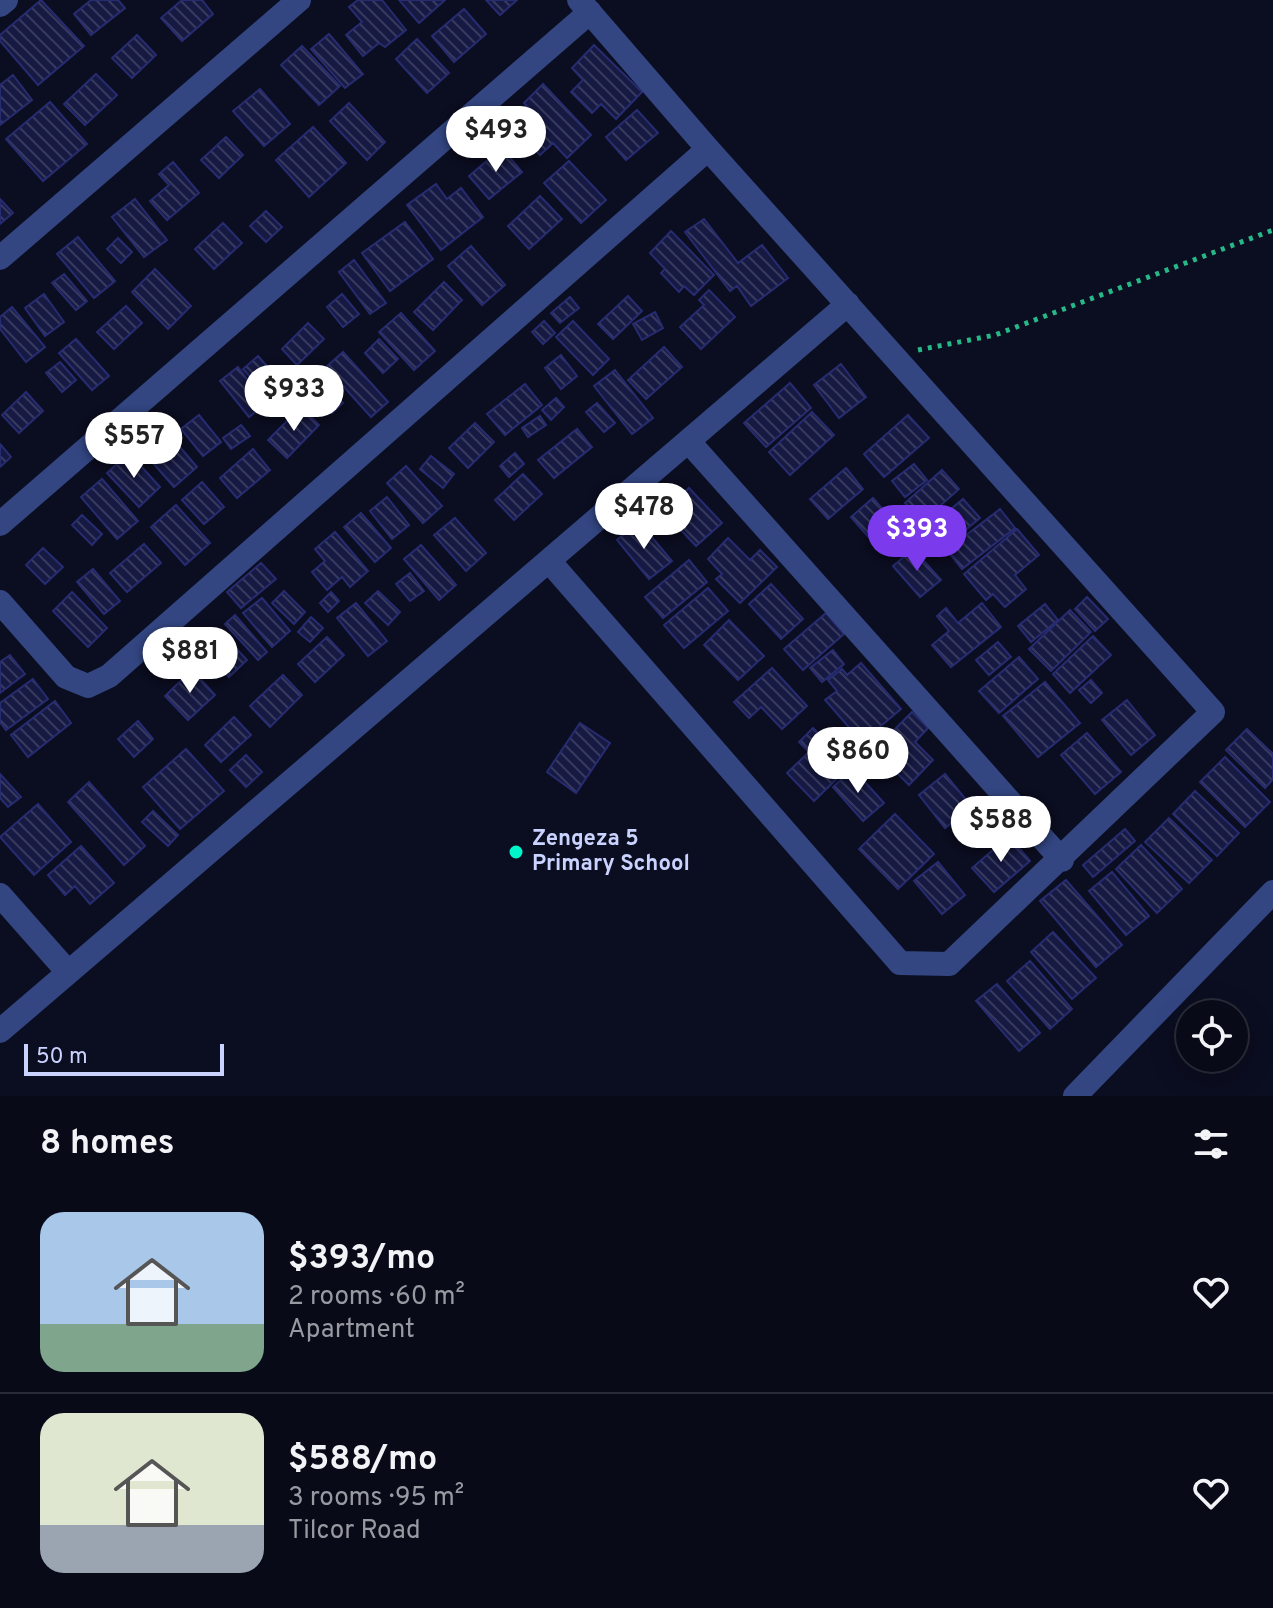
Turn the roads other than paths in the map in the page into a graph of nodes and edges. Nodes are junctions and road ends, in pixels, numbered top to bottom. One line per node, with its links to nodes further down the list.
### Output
1 (6, 0): 3 (street)
2 (299, 0): 6 (street)
3 (0, 5)
4 (585, 6): 5 (street); 9 (street)
5 (708, 149): 7 (street); 11 (street)
6 (0, 258)
7 (848, 304): 8 (street); 12 (street)
8 (689, 442): 10 (street); 12 (street)
9 (0, 524)
10 (549, 561): 12 (street); 15 (street)
11 (0, 602)
12 (1062, 860)
13 (1273, 892): 17 (street)
14 (0, 895): 15 (street)
15 (68, 972): 16 (street)
16 (0, 1031)
17 (1075, 1096)

